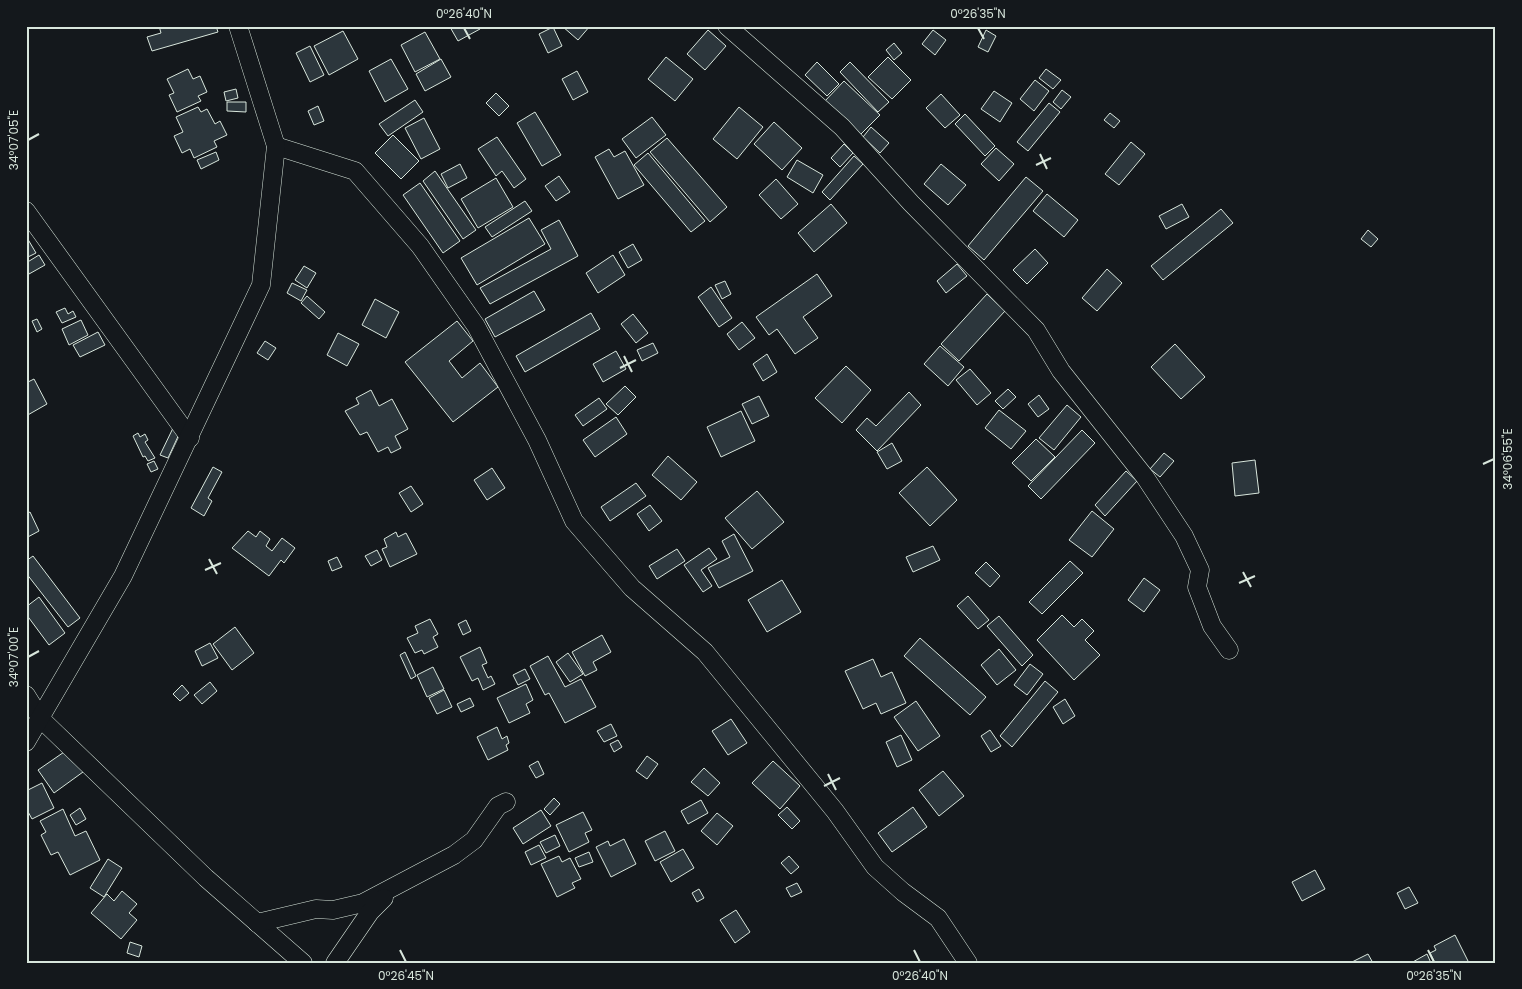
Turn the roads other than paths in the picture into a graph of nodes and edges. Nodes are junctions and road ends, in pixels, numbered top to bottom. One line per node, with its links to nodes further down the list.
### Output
1 (238, 26): 3 (street)
2 (727, 26): 6 (street)
3 (276, 146): 5 (street); 15 (street)
4 (26, 211): 5 (street)
5 (190, 438): 8 (street)
6 (1229, 650)
7 (26, 695): 8 (street)
8 (41, 719): 9 (street); 12 (street)
9 (26, 742)
10 (506, 802): 11 (street)
11 (403, 882): 12 (street); 14 (street)
12 (256, 922): 13 (street)
13 (303, 963)
14 (335, 963)
15 (968, 963)

